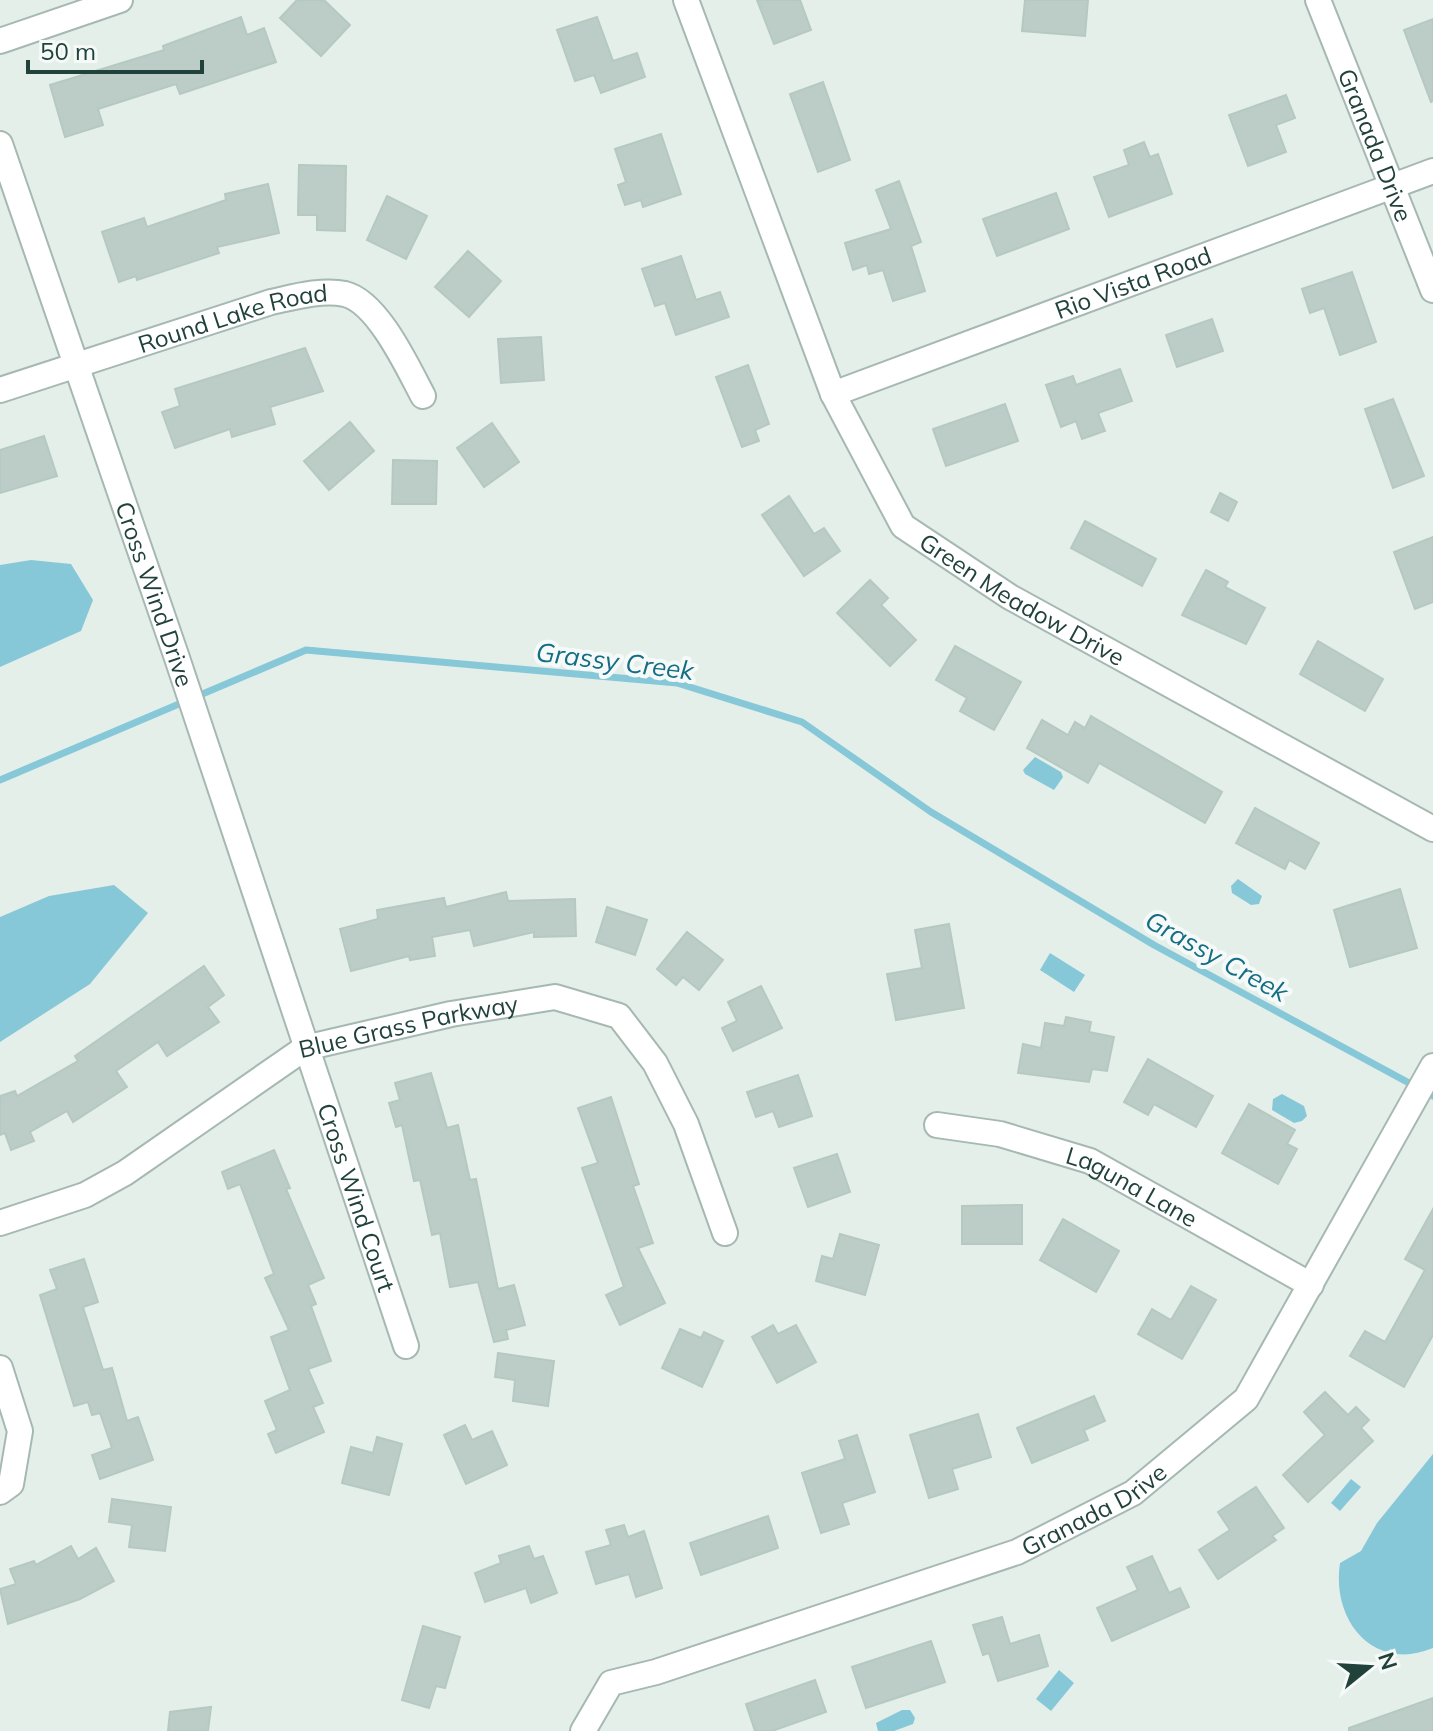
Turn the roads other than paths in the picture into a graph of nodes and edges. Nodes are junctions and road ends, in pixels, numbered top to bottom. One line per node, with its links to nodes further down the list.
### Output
1 (120, 0): 4 (street)
2 (686, 0): 11 (street, Green Meadow Drive)
3 (1318, 0): 7 (street, Granada Drive)
4 (0, 41)
5 (0, 144): 9 (street, Cross Wind Drive)
6 (1433, 171): 7 (street, Rio Vista Road)
7 (1391, 187): 8 (street, Granada Drive); 11 (street, Rio Vista Road)
8 (1433, 290)
9 (77, 367): 10 (street, Round Lake Road); 12 (street, Round Lake Road); 14 (street, Cross Wind Drive)
10 (0, 390)
11 (833, 394): 13 (street, Green Meadow Drive)
12 (423, 396)
13 (1433, 829)
14 (305, 1048): 17 (street, Blue Grass Parkway); 18 (street, Blue Grass Parkway); 20 (street, Cross Wind Court)
15 (1433, 1066): 19 (street, Granada Drive)
16 (937, 1125): 19 (street, Laguna Lane)
17 (0, 1223)
18 (725, 1233)
19 (1311, 1285): 23 (street, Granada Drive)
20 (406, 1346)
21 (0, 1368): 22 (street)
22 (0, 1492)
23 (583, 1731)

